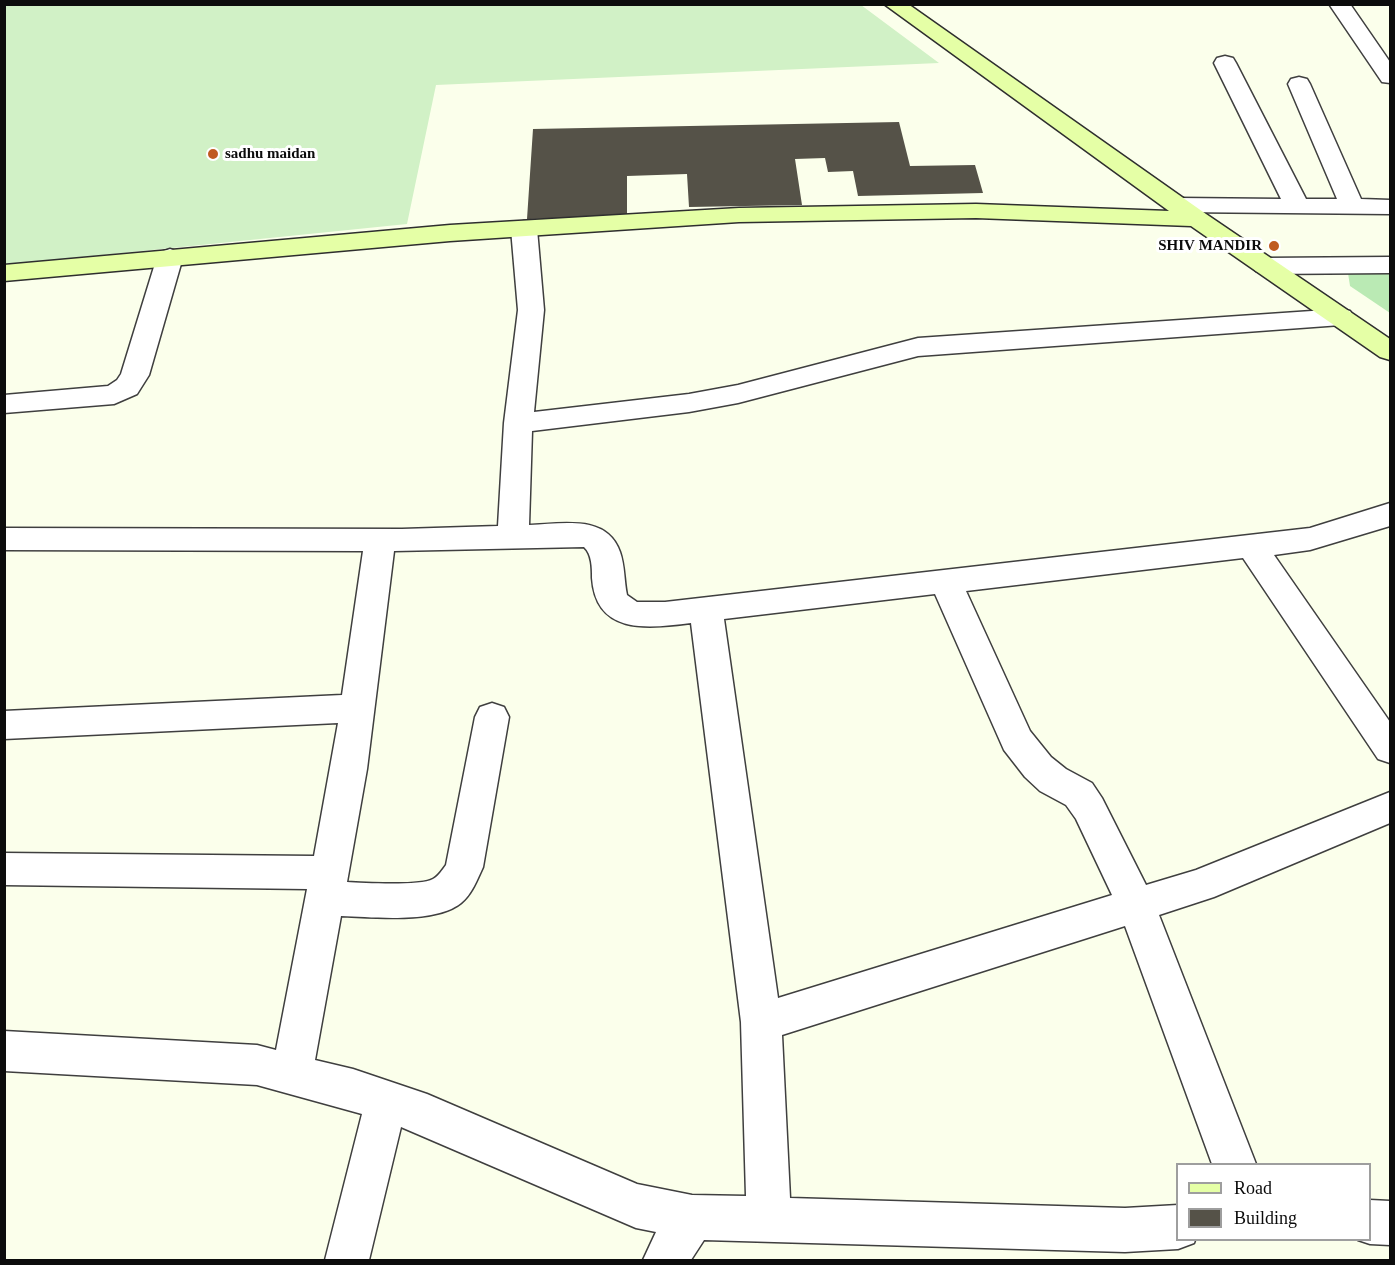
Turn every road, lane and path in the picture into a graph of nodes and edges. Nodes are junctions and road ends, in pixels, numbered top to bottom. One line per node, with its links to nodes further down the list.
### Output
1 (894, 4): 9 (street)
2 (1339, 4): 4 (street)
3 (1224, 63): 6 (street)
4 (1390, 77)
5 (1299, 84): 7 (street)
6 (1297, 206): 7 (street); 9 (street)
7 (1352, 206): 8 (street)
8 (1390, 207)
9 (1188, 212): 10 (street); 13 (street)
10 (524, 229): 11 (street); 18 (street)
11 (170, 257): 14 (street); 17 (street)
12 (1390, 265): 13 (street)
13 (1265, 266): 15 (street)
14 (4, 273)
15 (1341, 317): 16 (street); 18 (street)
16 (1390, 351)
17 (4, 404)
18 (518, 423): 20 (street)
19 (1390, 514): 23 (street)
20 (513, 536): 22 (street); 25 (street)
21 (4, 539): 22 (street)
22 (380, 540): 26 (street)
23 (1251, 546): 24 (street); 29 (street)
24 (946, 582): 25 (street); 33 (street)
25 (706, 610): 34 (street)
26 (357, 708): 28 (street); 32 (street)
27 (492, 717): 32 (street)
28 (4, 725)
29 (1390, 748)
30 (1390, 807): 33 (street)
31 (4, 869): 32 (street)
32 (327, 886): 36 (street)
33 (1136, 905): 34 (street); 38 (street)
34 (761, 1022): 40 (street)
35 (4, 1051): 36 (street)
36 (292, 1074): 37 (street)
37 (386, 1101): 39 (street); 44 (street)
38 (1234, 1163)
39 (692, 1217): 40 (street); 45 (street)
40 (769, 1220): 43 (street)
41 (1371, 1222): 42 (street)
42 (1390, 1223)
43 (1176, 1227)
44 (347, 1260)
45 (665, 1260)

